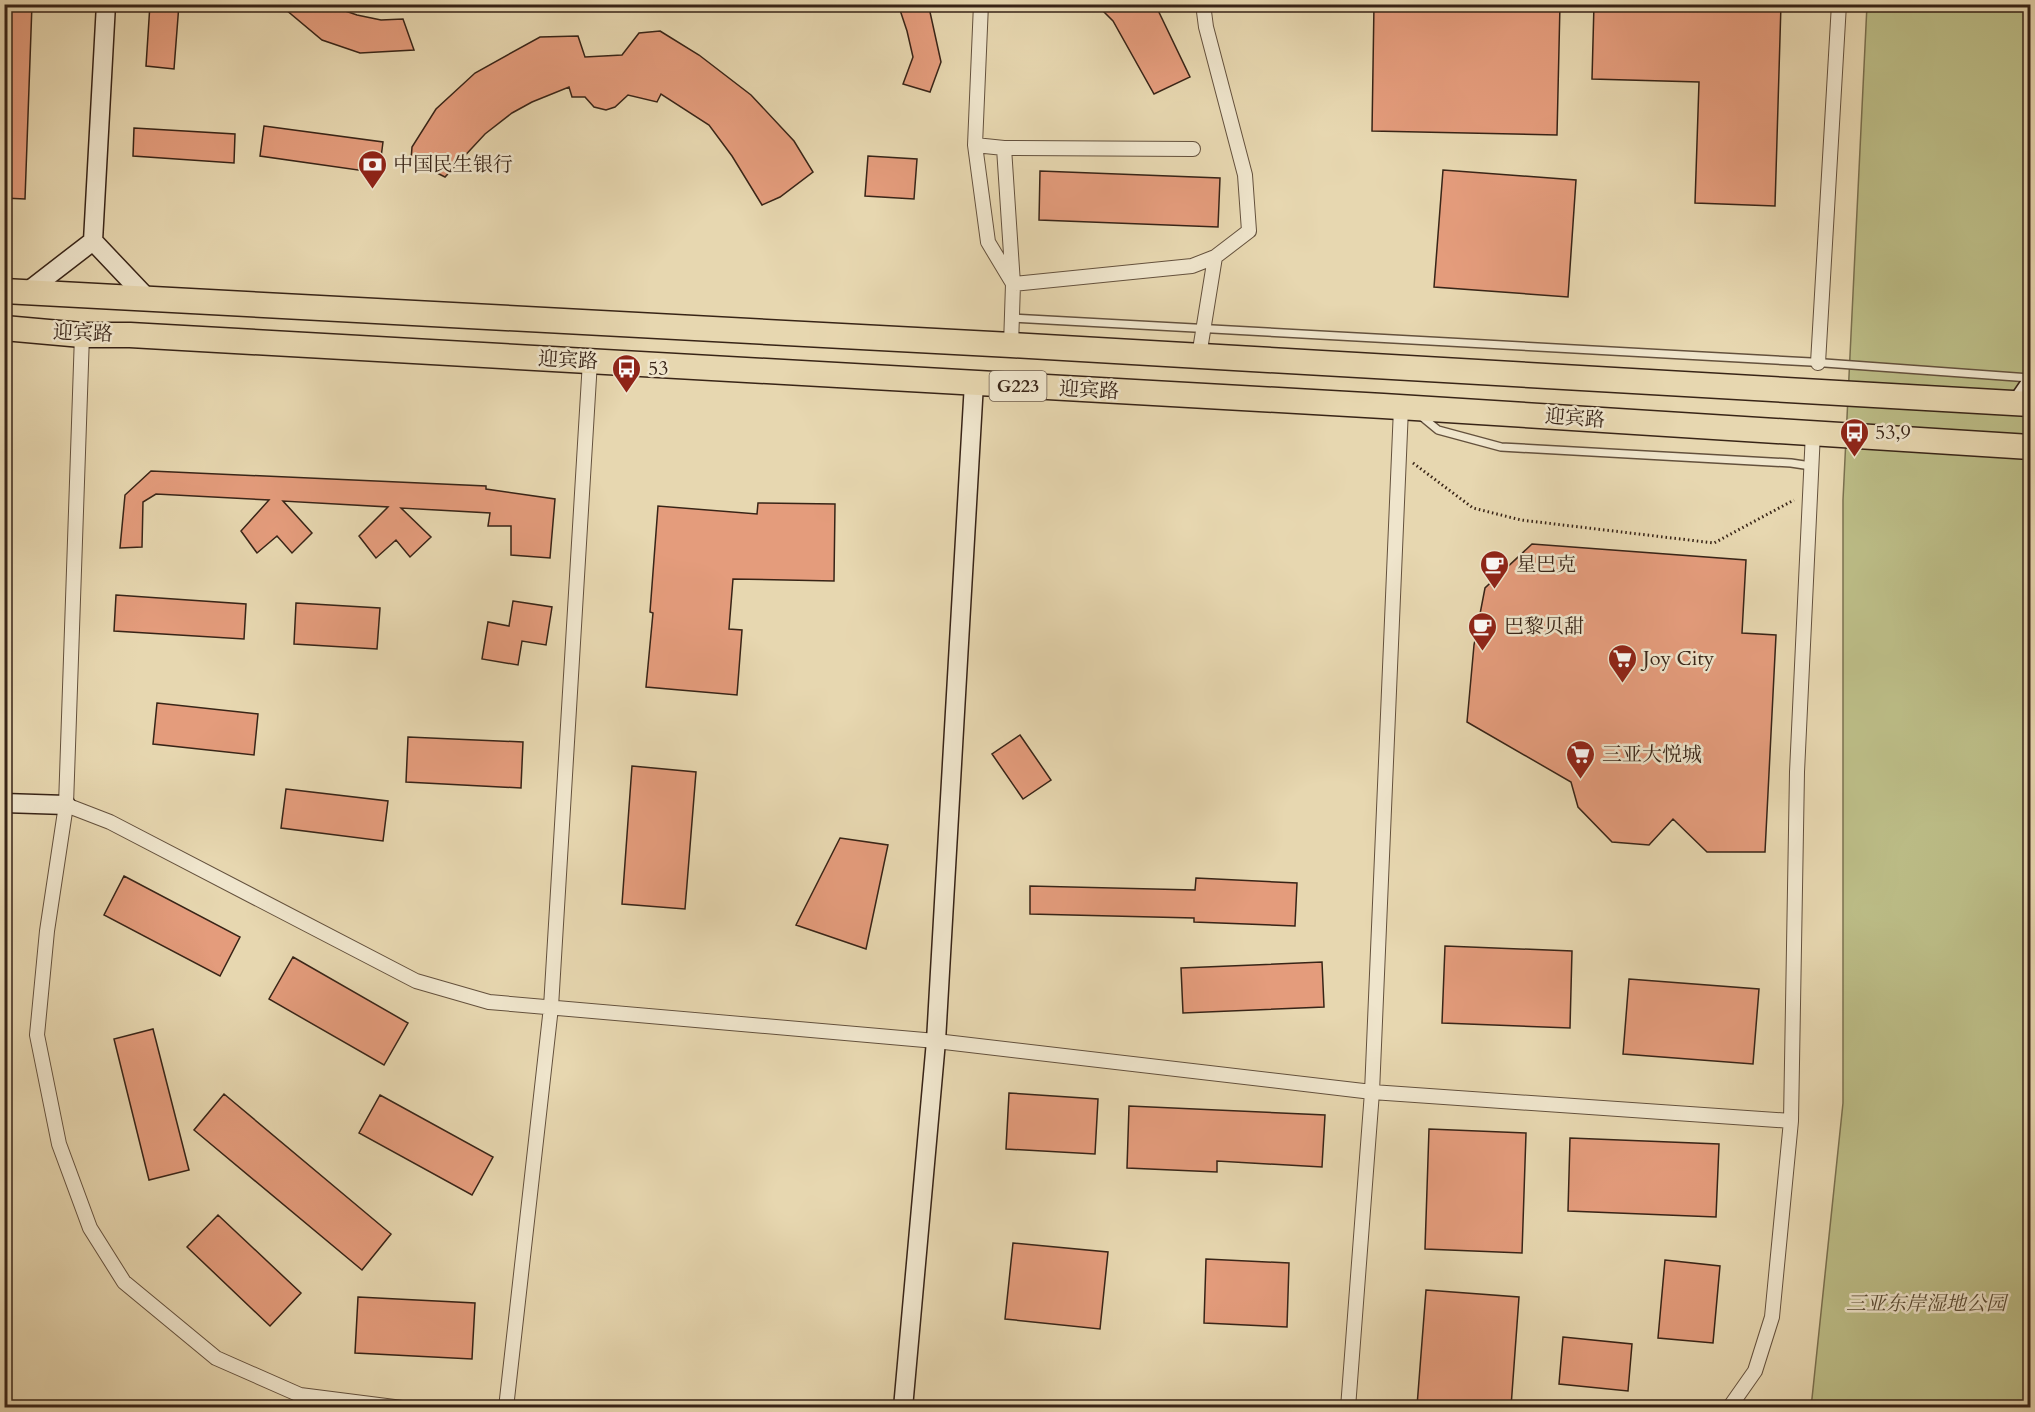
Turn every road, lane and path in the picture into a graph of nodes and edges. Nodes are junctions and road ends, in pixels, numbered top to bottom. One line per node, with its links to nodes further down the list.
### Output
1 (106, 4): 8 (street)
2 (981, 4): 5 (street)
3 (1203, 4): 9 (street)
4 (1839, 4): 22 (street)
5 (975, 145): 6 (street); 10 (street)
6 (1004, 148): 7 (street); 10 (street)
7 (1193, 149)
8 (93, 241): 11 (street); 12 (street)
9 (1215, 257): 10 (street); 16 (street)
10 (1013, 284): 14 (street)
11 (16, 292): 12 (highway, 迎宾路 / G223)
12 (148, 299): 13 (highway, 迎宾路 / G223)
13 (283, 306): 18 (highway); 19 (highway, 迎宾路 / G223)
14 (1012, 318): 16 (lane); 19 (street)
15 (4, 328): 17 (highway, 迎宾路 / G223)
16 (1202, 330): 20 (street); 22 (lane)
17 (82, 335): 18 (highway, 迎宾路 / G223); 33 (street)
18 (281, 344): 21 (highway, 迎宾路 / G223)
19 (1011, 345): 20 (highway, 迎宾路 / G223)
20 (1200, 356): 25 (highway, 迎宾路 / G223)
21 (590, 361): 24 (highway, 迎宾路 / G223); 34 (street)
22 (1818, 363): 23 (lane)
23 (2031, 378)
24 (974, 383): 26 (highway, 迎宾路 / G223); 35 (street)
25 (2026, 397)
26 (1407, 408): 27 (highway, 迎宾路 / G223); 29 (street); 30 (lane)
27 (1813, 432): 28 (highway, 迎宾路 / G223); 30 (street)
28 (2031, 447)
29 (1399, 453): 31 (path); 36 (street)
30 (1811, 466): 31 (street)
31 (1810, 492): 37 (street)
32 (4, 803): 33 (street)
33 (66, 805): 34 (street); 38 (street)
34 (551, 1007): 35 (street); 39 (street)
35 (936, 1041): 36 (street); 40 (street)
36 (1372, 1092): 37 (street); 41 (street)
37 (1791, 1121): 42 (street)
38 (402, 1407)
39 (506, 1407)
40 (903, 1407)
41 (1348, 1407)
42 (1730, 1407)

